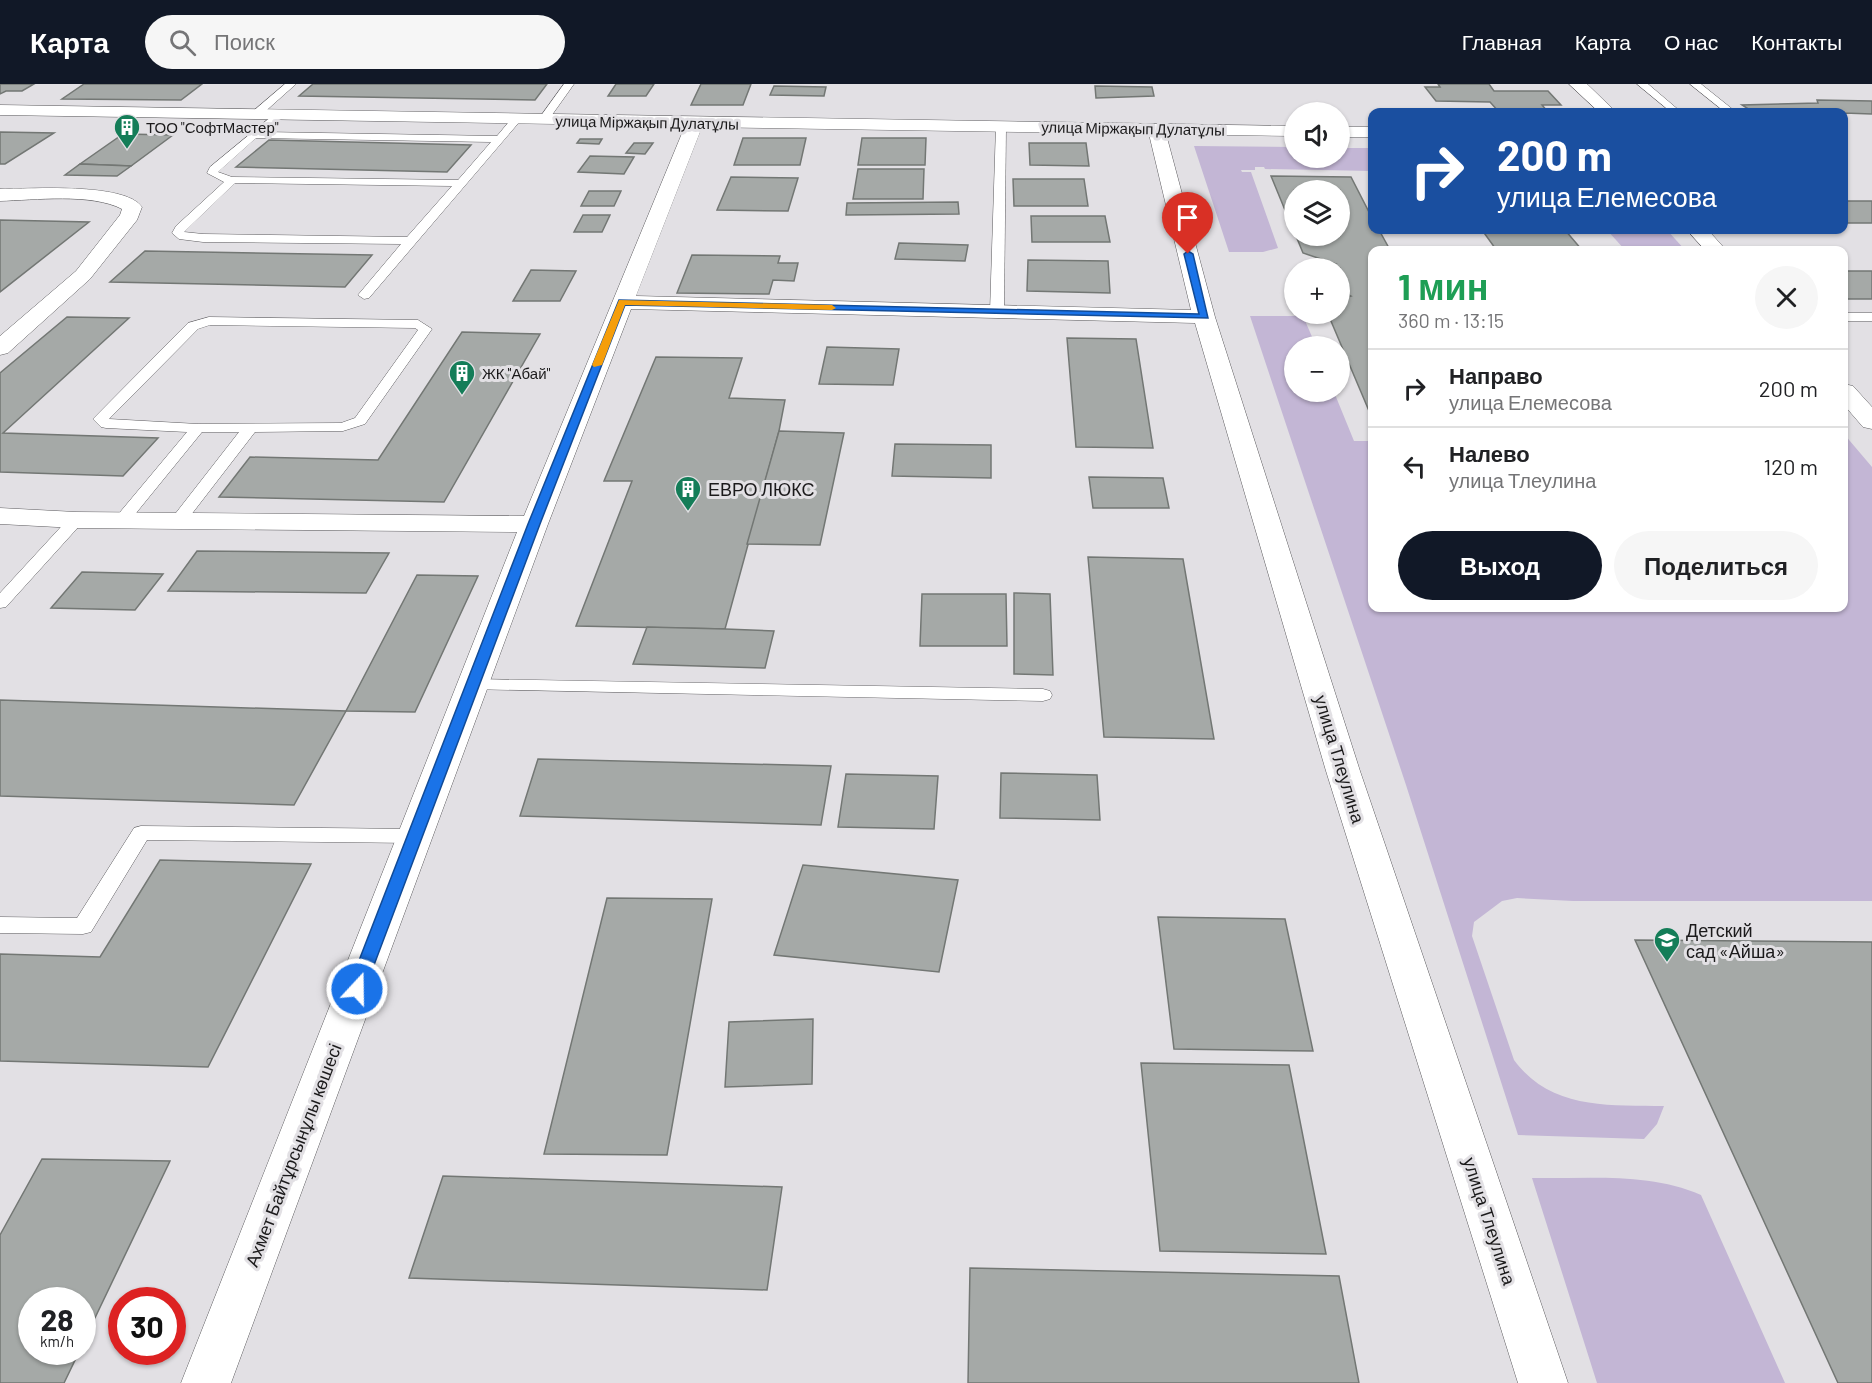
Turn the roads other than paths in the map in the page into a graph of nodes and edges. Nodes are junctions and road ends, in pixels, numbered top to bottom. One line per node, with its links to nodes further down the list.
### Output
1 (291, 84): 10 (lane)
2 (569, 84): 13 (lane)
3 (1577, 84): 6 (street)
4 (1642, 84): 7 (lane)
5 (1695, 84): 8 (lane)
6 (1604, 108)
7 (1671, 108)
8 (1726, 108)
9 (0, 110): 10 (street, улица Міржақып Дулатұлы)
10 (255, 115): 11 (street, улица Міржақып Дулатұлы)
11 (277, 115): 12 (street, улица Міржақып Дулатұлы); 20 (lane)
12 (516, 120): 13 (street, улица Міржақып Дулатұлы); 21 (lane)
13 (543, 120): 14 (street, улица Міржақып Дулатұлы)
14 (695, 123): 15 (street, улица Міржақып Дулатұлы); 29 (street, Ахмет Байтұрсынұлы көшесі)
15 (1001, 126): 16 (street, улица Міржақып Дулатұлы); 30 (lane)
16 (1156, 128): 17 (street, улица Міржақып Дулатұлы); 31 (street, улица Тлеулина)
17 (1284, 131)
18 (1350, 132): 19 (street)
19 (1368, 132)
20 (253, 135): 21 (lane); 22 (lane)
21 (499, 139): 23 (lane)
22 (232, 180): 23 (lane); 26 (lane)
23 (461, 183): 26 (lane)
24 (0, 195): 34 (street)
25 (1701, 234): 27 (street)
26 (410, 242): 28 (lane)
27 (1712, 246)
28 (364, 295)
29 (622, 302): 30 (street); 43 (street, Ахмет Байтұрсынұлы көшесі)
30 (997, 312): 31 (street)
31 (1204, 316): 50 (street, улица Тлеулина)
32 (1848, 316): 33 (lane)
33 (1872, 317)
34 (0, 348)
35 (1848, 395): 36 (street)
36 (1872, 422)
37 (198, 428): 38 (lane); 38 (lane); 41 (lane)
38 (250, 428): 42 (lane)
39 (0, 516): 40 (street)
40 (76, 520): 41 (street); 44 (lane)
41 (122, 520): 42 (street)
42 (178, 520): 43 (street)
43 (534, 524): 45 (street, Ахмет Байтұрсынұлы көшесі)
44 (0, 603)
45 (473, 685): 46 (lane); 47 (street, Ахмет Байтұрсынұлы көшесі)
46 (1043, 694)
47 (415, 836): 48 (lane); 49 (street, Ахмет Байтұрсынұлы көшесі)
48 (0, 925)
49 (206, 1383)
50 (1543, 1383)

